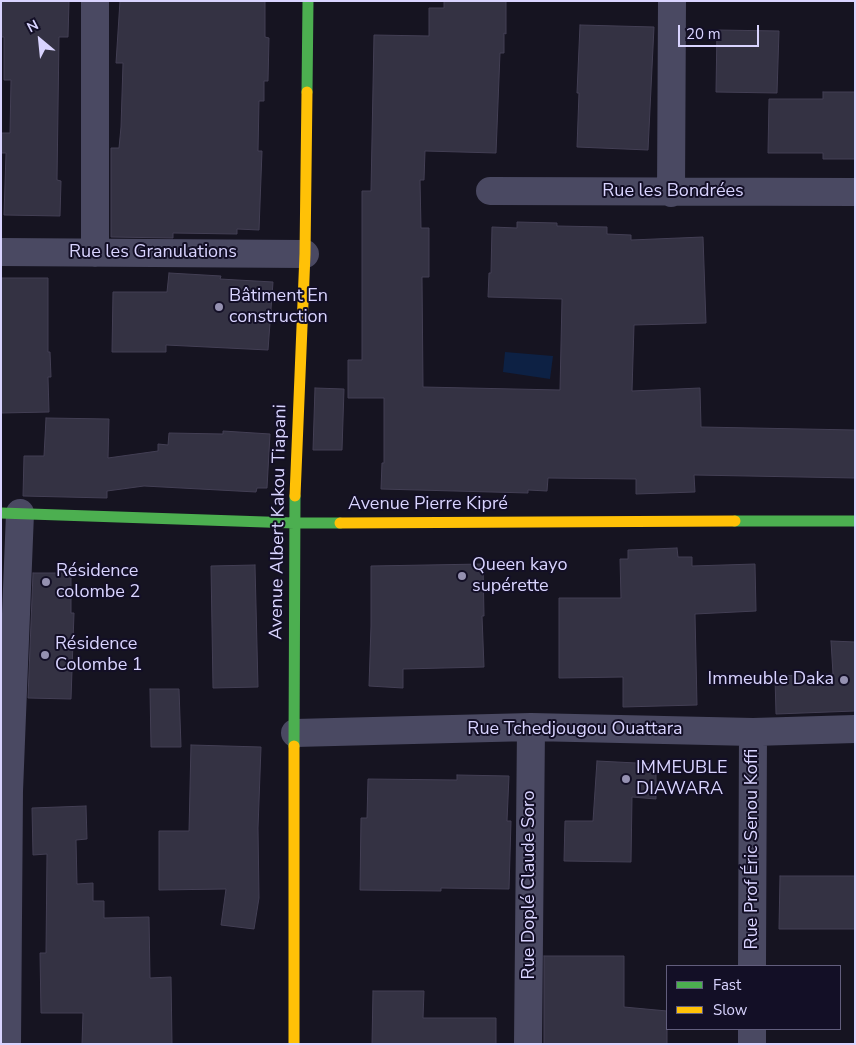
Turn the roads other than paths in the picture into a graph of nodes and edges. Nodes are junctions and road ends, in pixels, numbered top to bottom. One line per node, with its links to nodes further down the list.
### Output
1 (95, 1): 8 (street)
2 (308, 1): 9 (street, Avenue Albert Kakou Tiapani)
3 (672, 1): 5 (street)
4 (490, 191): 5 (street, Rue les Bondrées)
5 (671, 192): 6 (street, Rue les Bondrées)
6 (855, 192)
7 (1, 252): 8 (street, Rue les Granulations)
8 (95, 253): 9 (street, Rue les Granulations)
9 (305, 254): 12 (street, Avenue Albert Kakou Tiapani)
10 (11, 513): 12 (street, Avenue Pierre Kipré); 17 (street)
11 (855, 521): 12 (street, Avenue Pierre Kipré)
12 (294, 523): 16 (street, Avenue Albert Kakou Tiapani)
13 (531, 727): 15 (street, Rue Tchedjougou Ouattara); 16 (street, Rue Tchedjougou Ouattara); 22 (street, Rue Doplé Claude Soro)
14 (855, 729): 15 (street, Rue Tchedjougou Ouattara)
15 (753, 732): 18 (street, Rue Prof Éric Senou Koffi)
16 (295, 733): 21 (street, Avenue Albert Kakou Tiapani)
17 (5, 791): 20 (street)
18 (752, 965)
19 (752, 1030): 23 (street)
20 (7, 1044)
21 (294, 1044)
22 (528, 1044)
23 (752, 1044)

